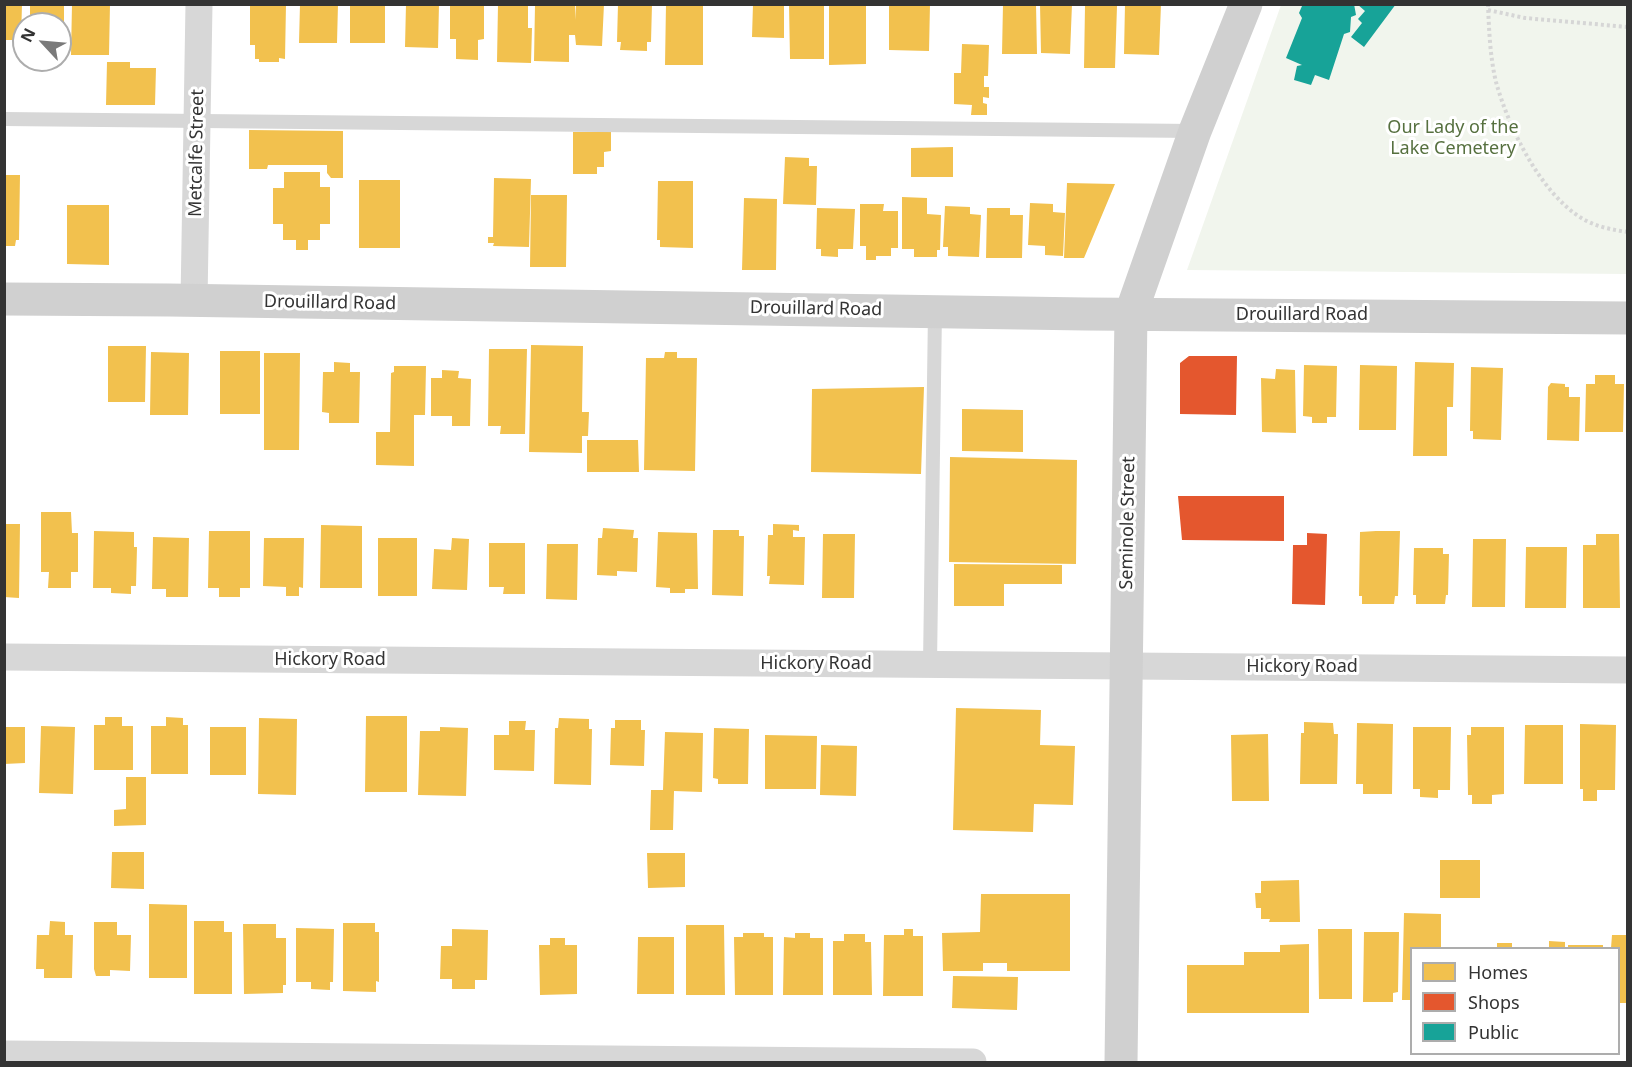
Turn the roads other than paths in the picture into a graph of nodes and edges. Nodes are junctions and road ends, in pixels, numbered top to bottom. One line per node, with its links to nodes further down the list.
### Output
1 (199, 4): 4 (street, Metcalfe Street)
2 (1246, 4): 5 (street, Seminole Street)
3 (4, 119): 4 (lane)
4 (197, 120): 5 (lane); 7 (street, Metcalfe Street)
5 (1195, 131): 9 (street, Seminole Street)
6 (4, 299): 7 (street, Drouillard Road)
7 (194, 301): 8 (street, Drouillard Road)
8 (935, 311): 9 (street, Drouillard Road); 12 (lane)
9 (1131, 313): 10 (street, Drouillard Road); 13 (street, Seminole Street)
10 (1628, 318)
11 (4, 657): 12 (street, Hickory Road)
12 (930, 664): 13 (street, Hickory Road)
13 (1126, 666): 14 (street, Hickory Road); 17 (street, Seminole Street)
14 (1628, 670)
15 (4, 1054): 16 (street)
16 (973, 1062)
17 (1121, 1062)

